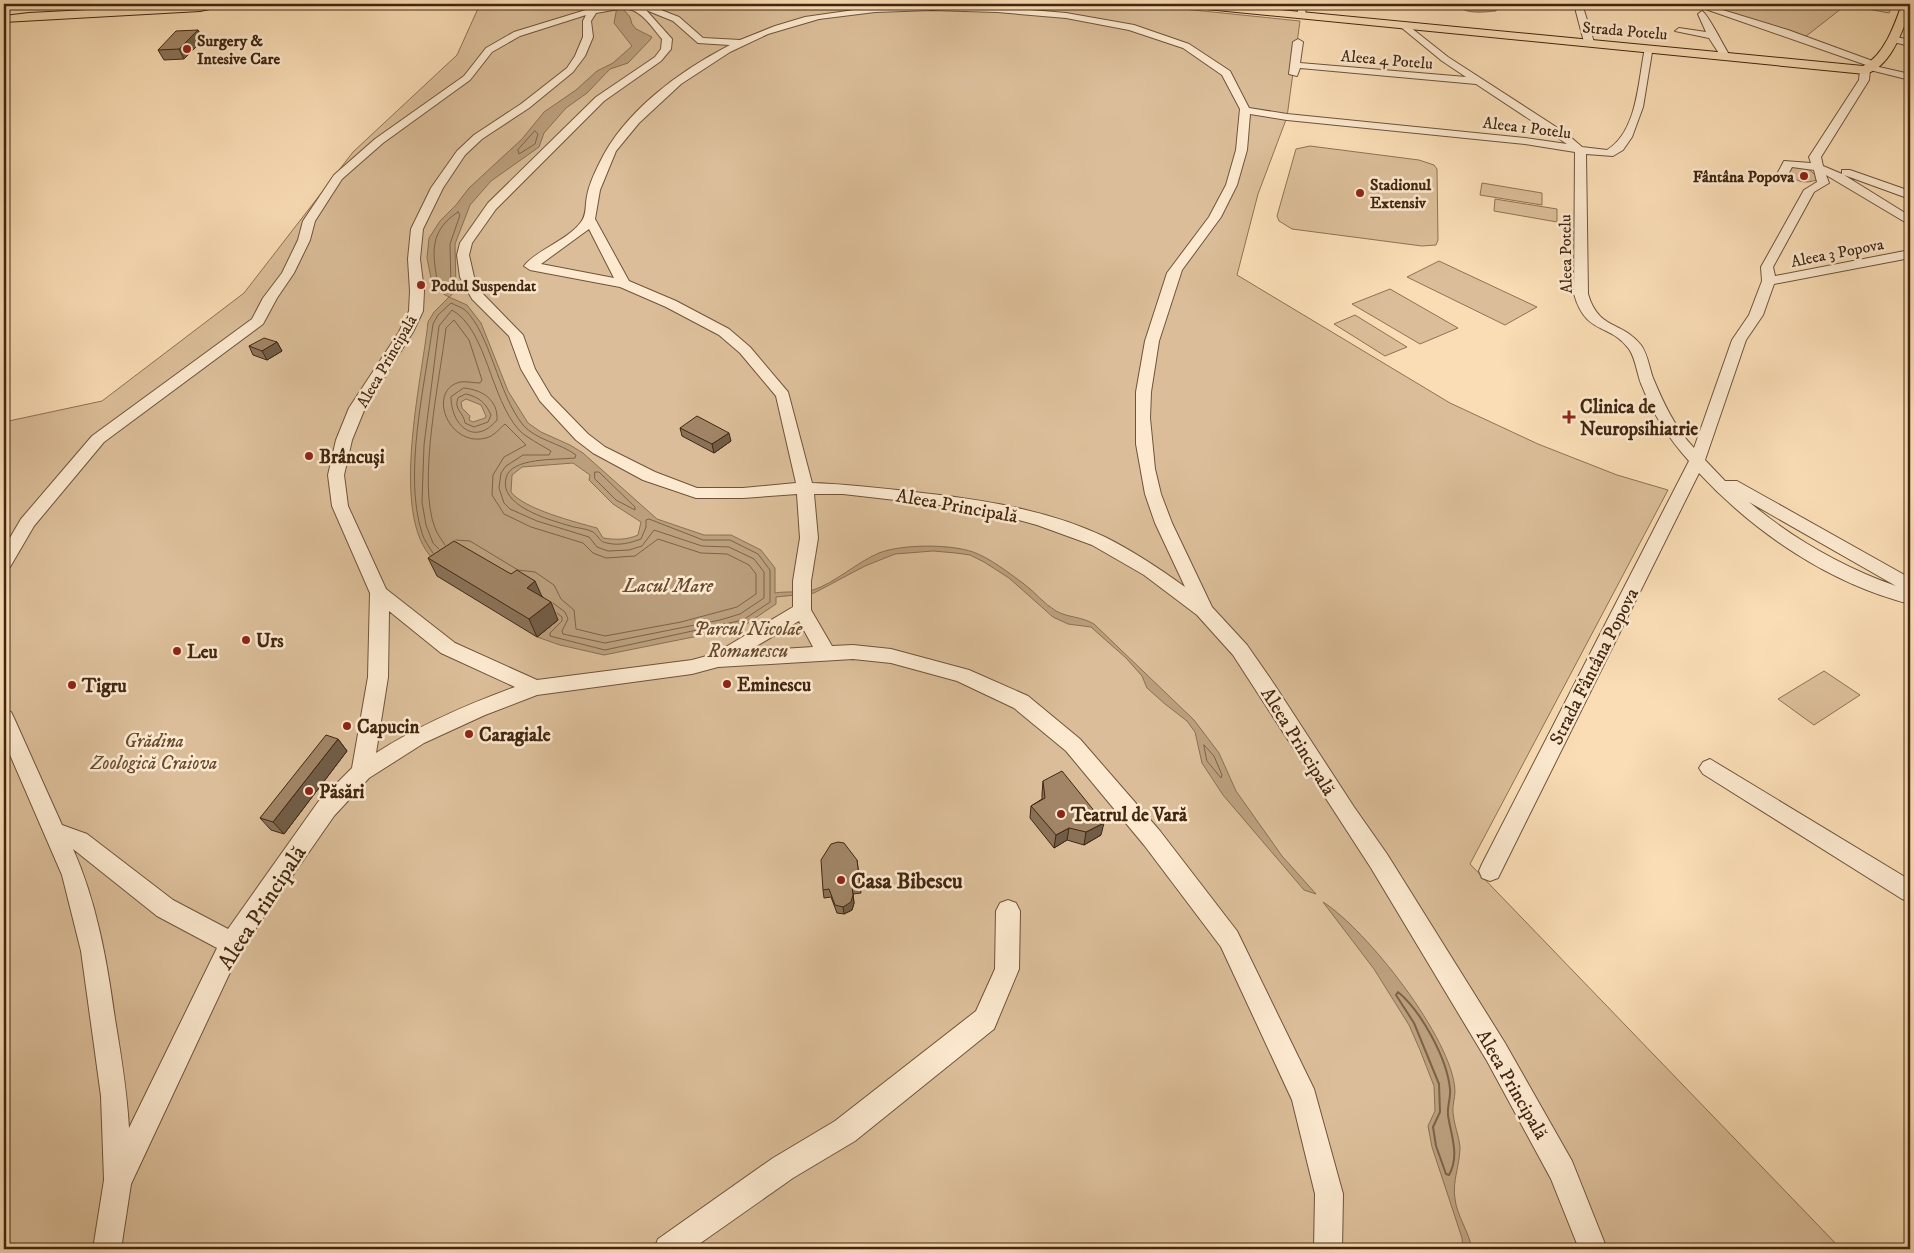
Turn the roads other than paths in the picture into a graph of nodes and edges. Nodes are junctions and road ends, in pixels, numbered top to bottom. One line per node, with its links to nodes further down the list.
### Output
1 (220, 4): 9 (main road)
2 (1186, 4): 7 (main road, Strada Potelu)
3 (1578, 4): 16 (street)
4 (1695, 4): 21 (street)
5 (610, 6): 17 (street); 35 (street); 36 (street); 38 (street, Aleea Principală)
6 (1908, 6): 14 (main road)
7 (1302, 10): 11 (main road, Strada Potelu)
8 (9, 12): 9 (main road); 9 (main road)
9 (43, 15)
10 (1702, 19): 13 (street)
11 (1405, 26): 16 (main road, Strada Potelu); 23 (street, Aleea 1 Potelu)
12 (1679, 31): 13 (street)
13 (1712, 36): 20 (street)
14 (1892, 38): 18 (street); 21 (main road)
15 (1298, 42): 23 (street, Aleea 4 Potelu)
16 (1589, 42): 19 (main road, Strada Potelu)
17 (743, 43): 24 (street); 29 (street)
18 (1910, 43)
19 (1650, 48): 20 (main road, Strada Potelu); 25 (street)
20 (1725, 56): 21 (main road, Strada Potelu)
21 (1870, 68): 22 (street, Strada Potelu); 26 (street)
22 (1910, 77)
23 (1478, 82): 25 (street, Aleea 1 Potelu)
24 (1245, 110): 25 (street, Aleea 1 Potelu); 41 (street)
25 (1580, 150): 34 (street, Aleea Potelu)
26 (1819, 165): 27 (street); 28 (street); 30 (street); 32 (street, Strada Fântâna Popova)
27 (1782, 176)
28 (1910, 195)
29 (590, 220): 33 (street); 33 (street)
30 (1910, 221)
31 (1910, 254): 32 (street, Aleea 3 Popova)
32 (1769, 281): 34 (street, Strada Fântâna Popova)
33 (624, 284): 35 (street)
34 (1697, 461): 37 (street); 39 (street); 49 (street, Strada Fântâna Popova)
35 (804, 488): 40 (street); 41 (street, Aleea Principală)
36 (4, 563)
37 (1910, 586)
38 (379, 594): 44 (street, Aleea Principală); 47 (street, Aleea Principală)
39 (1910, 598)
40 (802, 610): 42 (street); 43 (street)
41 (1204, 610): 57 (street, Aleea Principală)
42 (826, 653): 43 (street); 56 (street)
43 (718, 660): 44 (street)
44 (535, 688): 47 (street)
45 (4, 718): 48 (street)
46 (1710, 768): 50 (street)
47 (362, 772): 52 (street, Aleea Principală)
48 (56, 832): 52 (street); 53 (street)
49 (1490, 871)
50 (1910, 892)
51 (1008, 911): 55 (street)
52 (232, 944): 53 (street, Aleea Principală)
53 (117, 1182): 54 (street, Aleea Principală)
54 (107, 1249)
55 (668, 1249)
56 (1328, 1249)
57 (1593, 1249)

